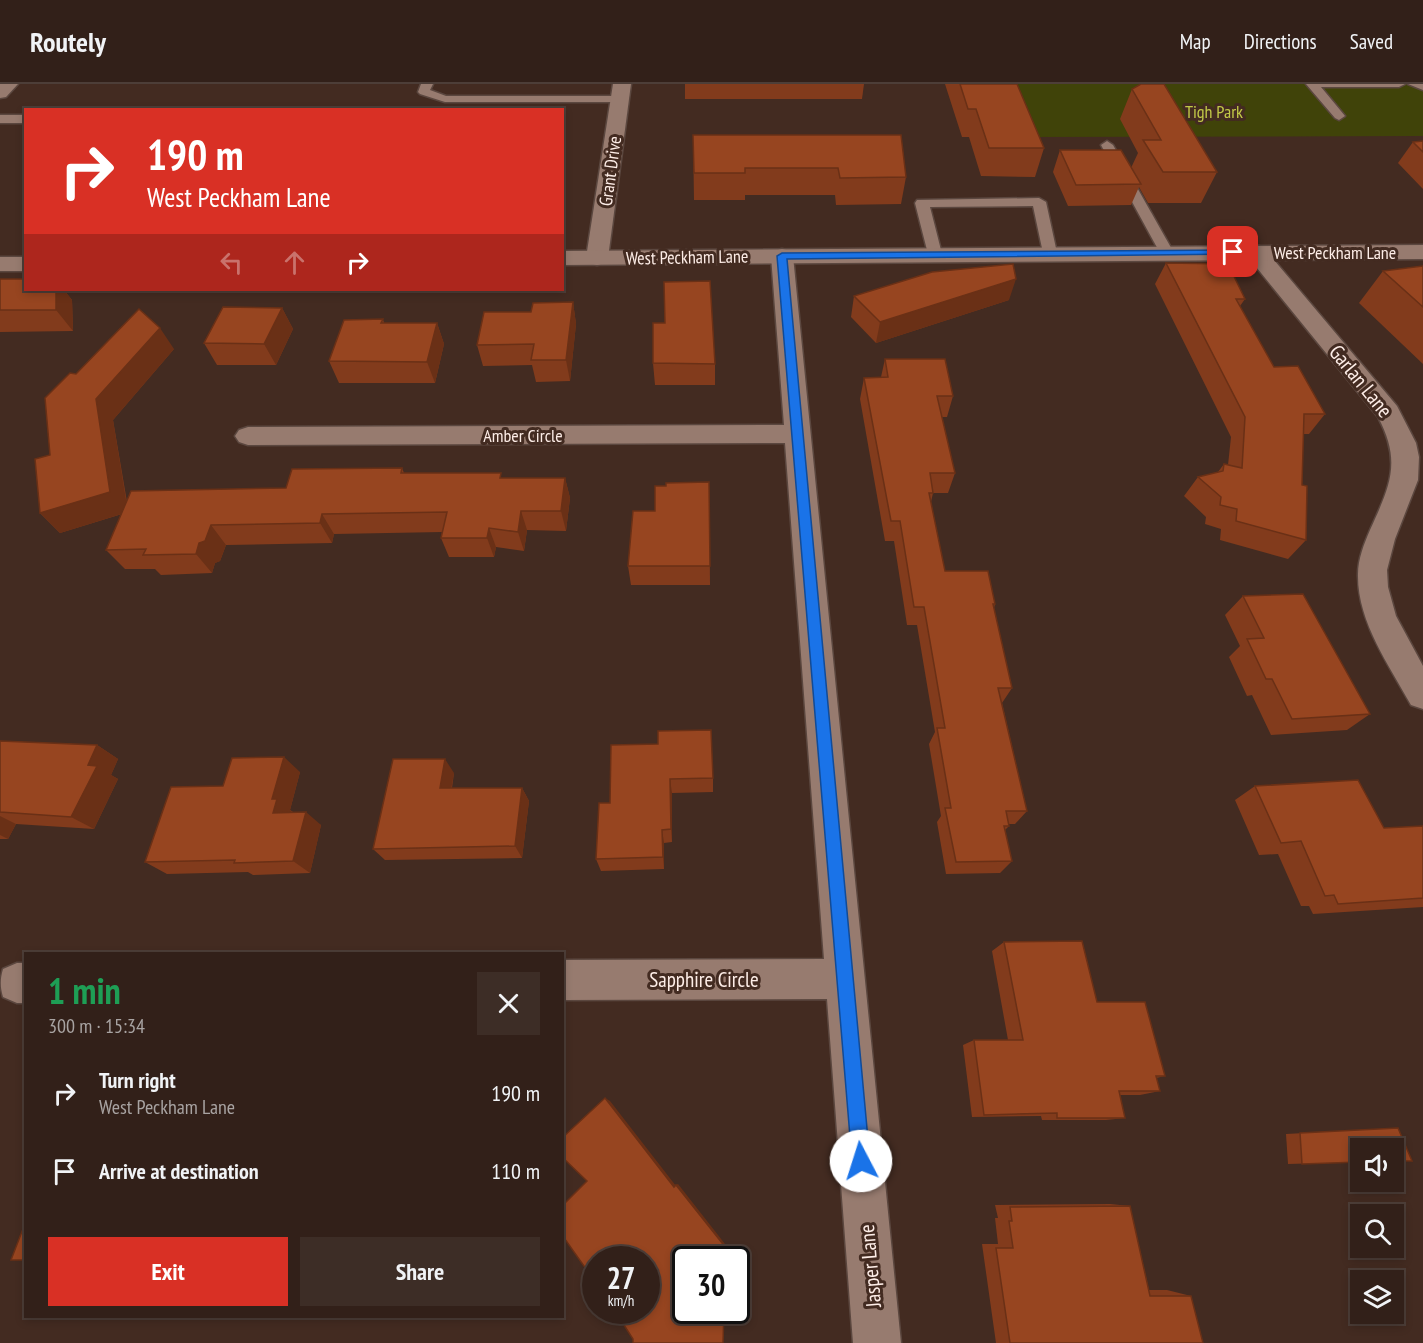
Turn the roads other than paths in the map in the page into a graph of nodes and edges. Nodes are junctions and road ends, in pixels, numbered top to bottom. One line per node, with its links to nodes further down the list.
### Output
1 (9, 84): 8 (street)
2 (427, 84): 7 (lane)
3 (1314, 84): 4 (lane); 9 (lane)
4 (1399, 84)
5 (1414, 84): 6 (lane)
6 (1423, 87)
7 (621, 92): 20 (street, Grant Drive)
8 (0, 93)
9 (1339, 116)
10 (0, 119): 11 (lane)
11 (24, 119)
12 (1107, 145): 16 (lane)
13 (1255, 252): 14 (street, West Peckham Lane); 16 (street, West Peckham Lane); 25 (street, Garlan Lane)
14 (1423, 252)
15 (1050, 253): 16 (street, West Peckham Lane); 17 (street, West Peckham Lane); 17 (lane)
16 (1167, 253)
17 (935, 254): 18 (street, West Peckham Lane)
18 (782, 256): 20 (street, West Peckham Lane); 23 (street, Jasper Lane)
19 (564, 258): 20 (street, West Peckham Lane)
20 (597, 258)
21 (0, 264): 22 (street)
22 (24, 264)
23 (798, 434): 24 (street, Amber Circle); 26 (street, Jasper Lane)
24 (248, 436)
25 (1423, 695)
26 (845, 978): 27 (street, Sapphire Circle); 28 (street, Jasper Lane)
27 (564, 980)
28 (877, 1343)

